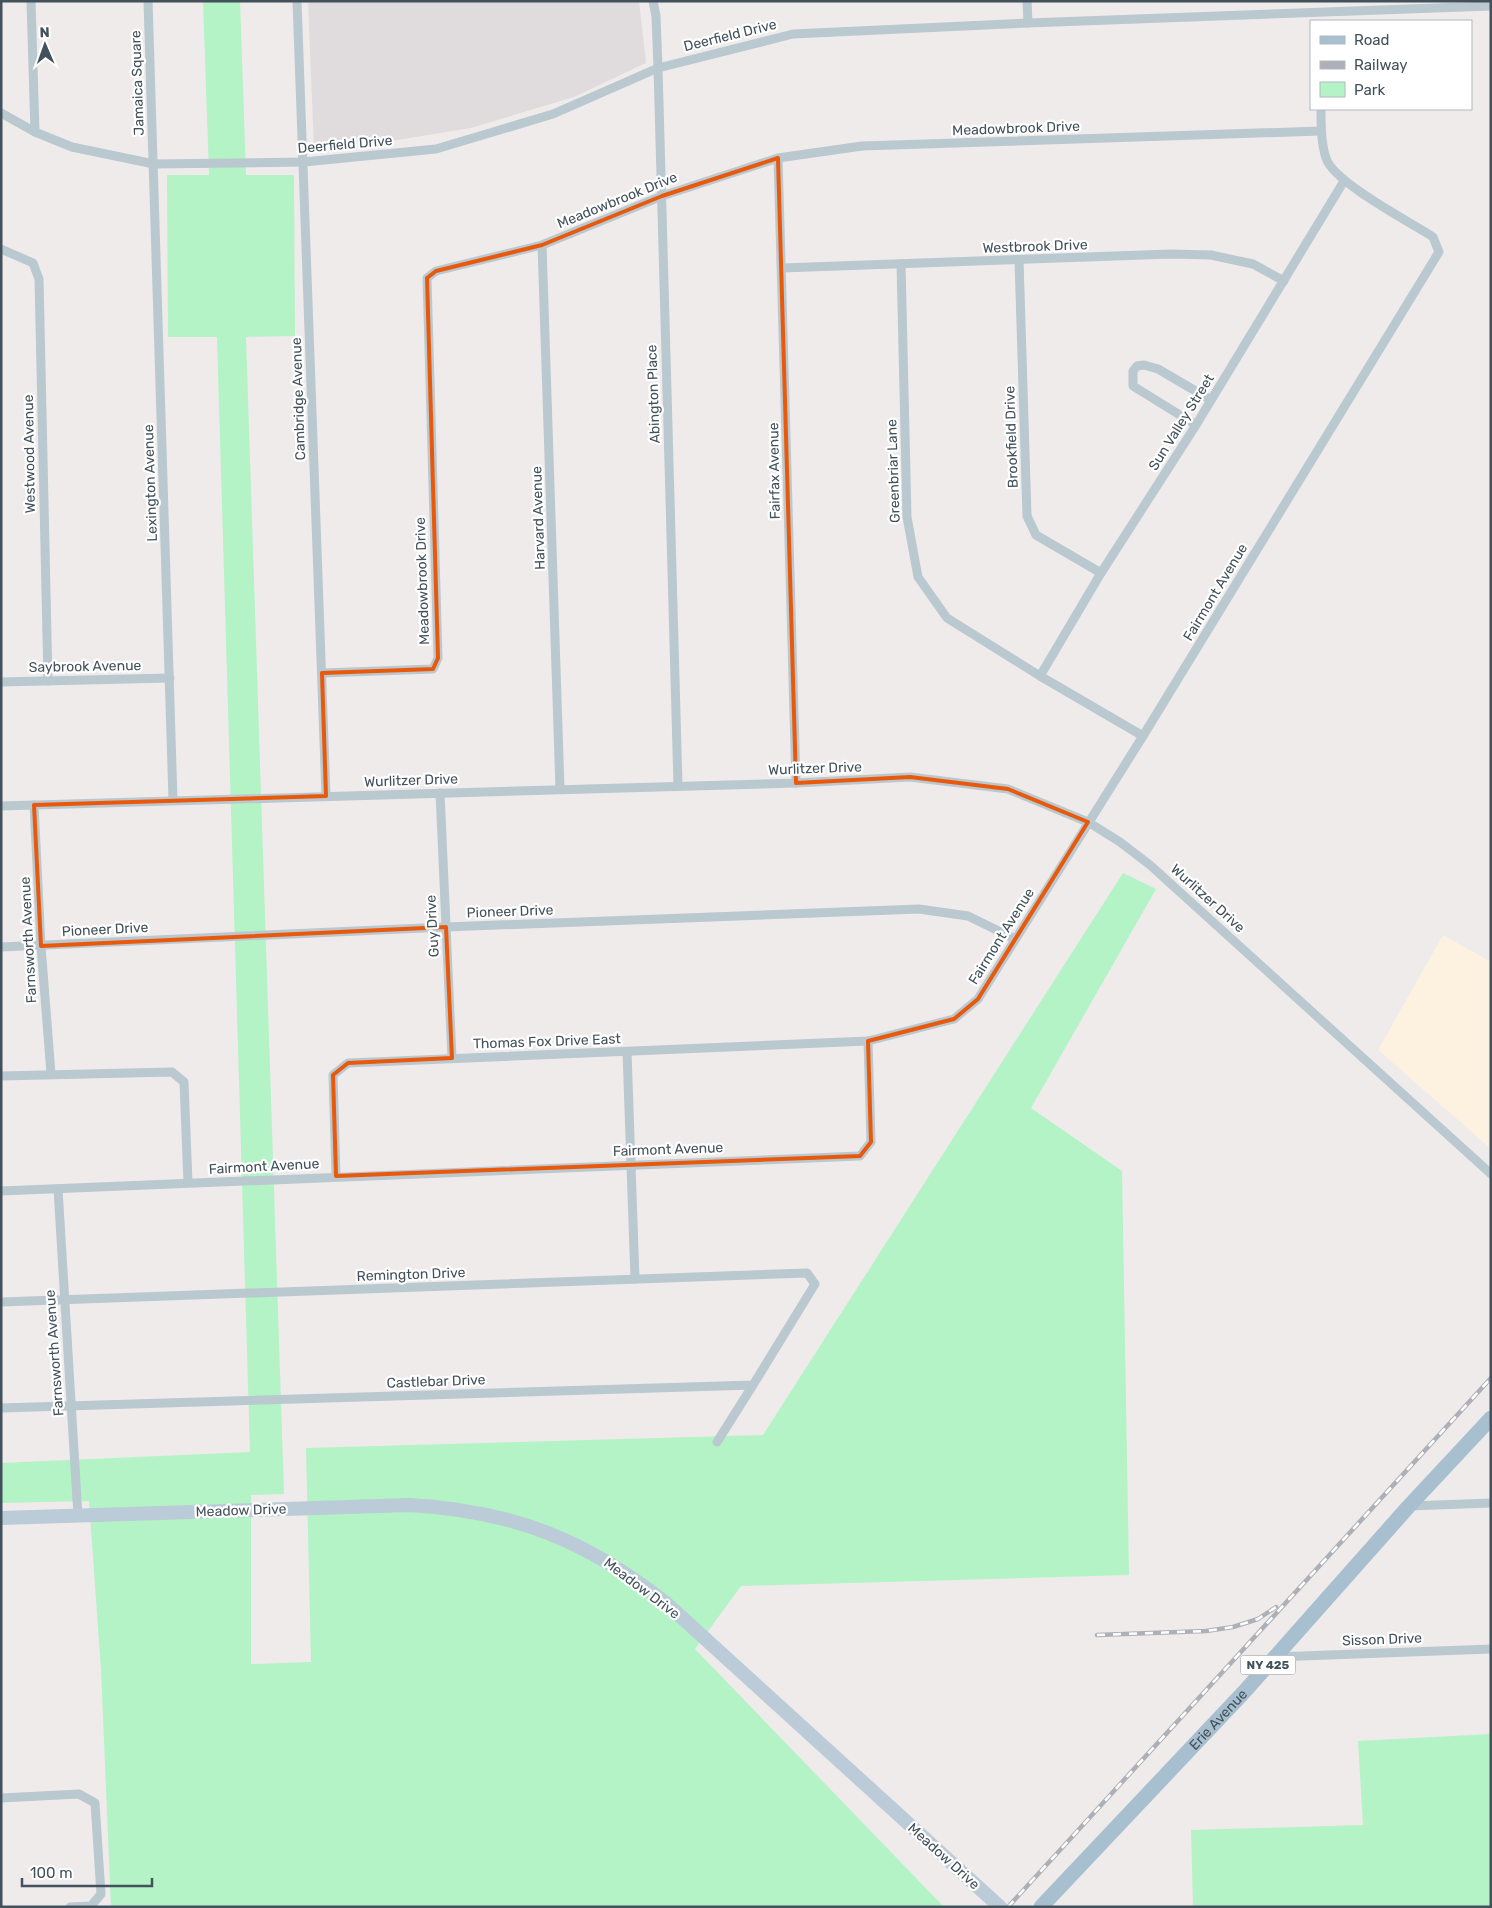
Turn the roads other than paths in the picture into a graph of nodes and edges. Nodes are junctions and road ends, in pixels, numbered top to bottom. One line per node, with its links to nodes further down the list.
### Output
1 (31, 1): 13 (street)
2 (148, 1): 16 (street, Jamaica Square)
3 (297, 1): 15 (street, Cambridge Avenue)
4 (653, 1): 9 (street, Abington Place)
5 (1028, 1): 8 (street)
6 (1491, 6): 7 (street, Deerfield Drive)
7 (1319, 17): 8 (street, Deerfield Drive)
8 (1028, 23): 9 (street, Deerfield Drive)
9 (658, 68): 15 (street, Deerfield Drive); 18 (street, Abington Place)
10 (1321, 110): 12 (street, Fairmont Avenue)
11 (1, 113): 13 (street, Deerfield Drive)
12 (1322, 131): 14 (street, Meadowbrook Drive); 17 (street, Fairmont Avenue)
13 (35, 132): 16 (street, Deerfield Drive)
14 (778, 158): 18 (street, Meadowbrook Drive); 23 (street, Fairfax Avenue)
15 (304, 162): 16 (street, Deerfield Drive); 28 (street, Cambridge Avenue)
16 (154, 164): 30 (street, Lexington Avenue)
17 (1344, 181): 24 (street, Sun Valley Street); 33 (street, Fairmont Avenue)
18 (662, 196): 19 (street, Meadowbrook Drive); 35 (street, Abington Place)
19 (542, 245): 28 (street, Meadowbrook Drive); 36 (street, Harvard Avenue)
20 (1, 249): 31 (street, Westwood Avenue)
21 (1019, 260): 22 (street, Westbrook Drive); 24 (street, Westbrook Drive); 27 (street, Brookfield Drive)
22 (901, 264): 23 (street, Westbrook Drive); 29 (street, Greenbriar Lane)
23 (782, 268): 34 (street, Fairfax Avenue)
24 (1284, 281): 25 (street, Sun Valley Street)
25 (1211, 400): 26 (street, Sun Valley Street); 26 (street)
26 (1196, 425): 27 (street, Sun Valley Street)
27 (1101, 574): 29 (street, Sun Valley Street)
28 (322, 673): 38 (street, Cambridge Avenue)
29 (1040, 676): 33 (street, Greenbriar Lane)
30 (170, 678): 31 (street, Saybrook Avenue); 39 (street, Lexington Avenue)
31 (48, 681): 32 (street, Saybrook Avenue)
32 (1, 682)
33 (1143, 736): 42 (street, Fairmont Avenue)
34 (796, 783): 35 (street, Wurlitzer Drive); 42 (street, Wurlitzer Drive)
35 (678, 786): 36 (street, Wurlitzer Drive)
36 (560, 789): 37 (street, Wurlitzer Drive)
37 (440, 793): 38 (street, Wurlitzer Drive); 43 (street, Guy Drive)
38 (326, 796): 39 (street, Wurlitzer Drive)
39 (173, 800): 40 (street, Wurlitzer Drive)
40 (34, 805): 41 (street, Wurlitzer Drive); 45 (street, Farnsworth Avenue)
41 (1, 806)
42 (1088, 822): 44 (street, Fairmont Avenue); 53 (street, Wurlitzer Drive)
43 (446, 927): 44 (street, Pioneer Drive); 45 (street, Pioneer Drive); 49 (street, Guy Drive)
44 (1015, 939): 47 (street, Fairmont Avenue)
45 (41, 946): 46 (street, Pioneer Drive); 50 (street, Farnsworth Avenue)
46 (1, 948)
47 (868, 1041): 48 (street, Thomas Fox Drive East); 52 (street, Fairmont Avenue)
48 (627, 1052): 49 (street, Thomas Fox Drive East); 52 (street)
49 (452, 1058): 54 (street, Thomas Fox Drive East)
50 (51, 1074): 51 (street); 55 (street)
51 (1, 1076)
52 (631, 1164): 54 (street, Fairmont Avenue); 58 (street)
53 (1490, 1171)
54 (336, 1176): 55 (street, Fairmont Avenue)
55 (188, 1183): 56 (street, Fairmont Avenue)
56 (58, 1189): 57 (street, Fairmont Avenue); 59 (street, Farnsworth Avenue)
57 (1, 1191)
58 (635, 1279): 59 (street, Remington Drive); 61 (street, Remington Drive)
59 (65, 1300): 60 (street, Remington Drive); 62 (street, Farnsworth Avenue)
60 (1, 1302)
61 (753, 1385): 62 (street, Castlebar Drive); 65 (street)
62 (71, 1406): 63 (street, Castlebar Drive); 68 (street, Farnsworth Avenue)
63 (1, 1408)
64 (1491, 1418): 67 (main road, Erie Avenue / NY 425)
65 (717, 1442)
66 (1491, 1503): 67 (street)
67 (1410, 1506): 71 (main road, Erie Avenue / NY 425)
68 (78, 1516): 69 (street, Meadow Drive); 75 (street, Meadow Drive)
69 (1, 1518)
70 (1491, 1649): 71 (street, Sisson Drive)
71 (1275, 1657): 76 (main road, Erie Avenue / NY 425)
72 (1, 1798): 73 (street)
73 (91, 1906): 74 (street)
74 (70, 1907)
75 (1000, 1907)
76 (1041, 1907)

